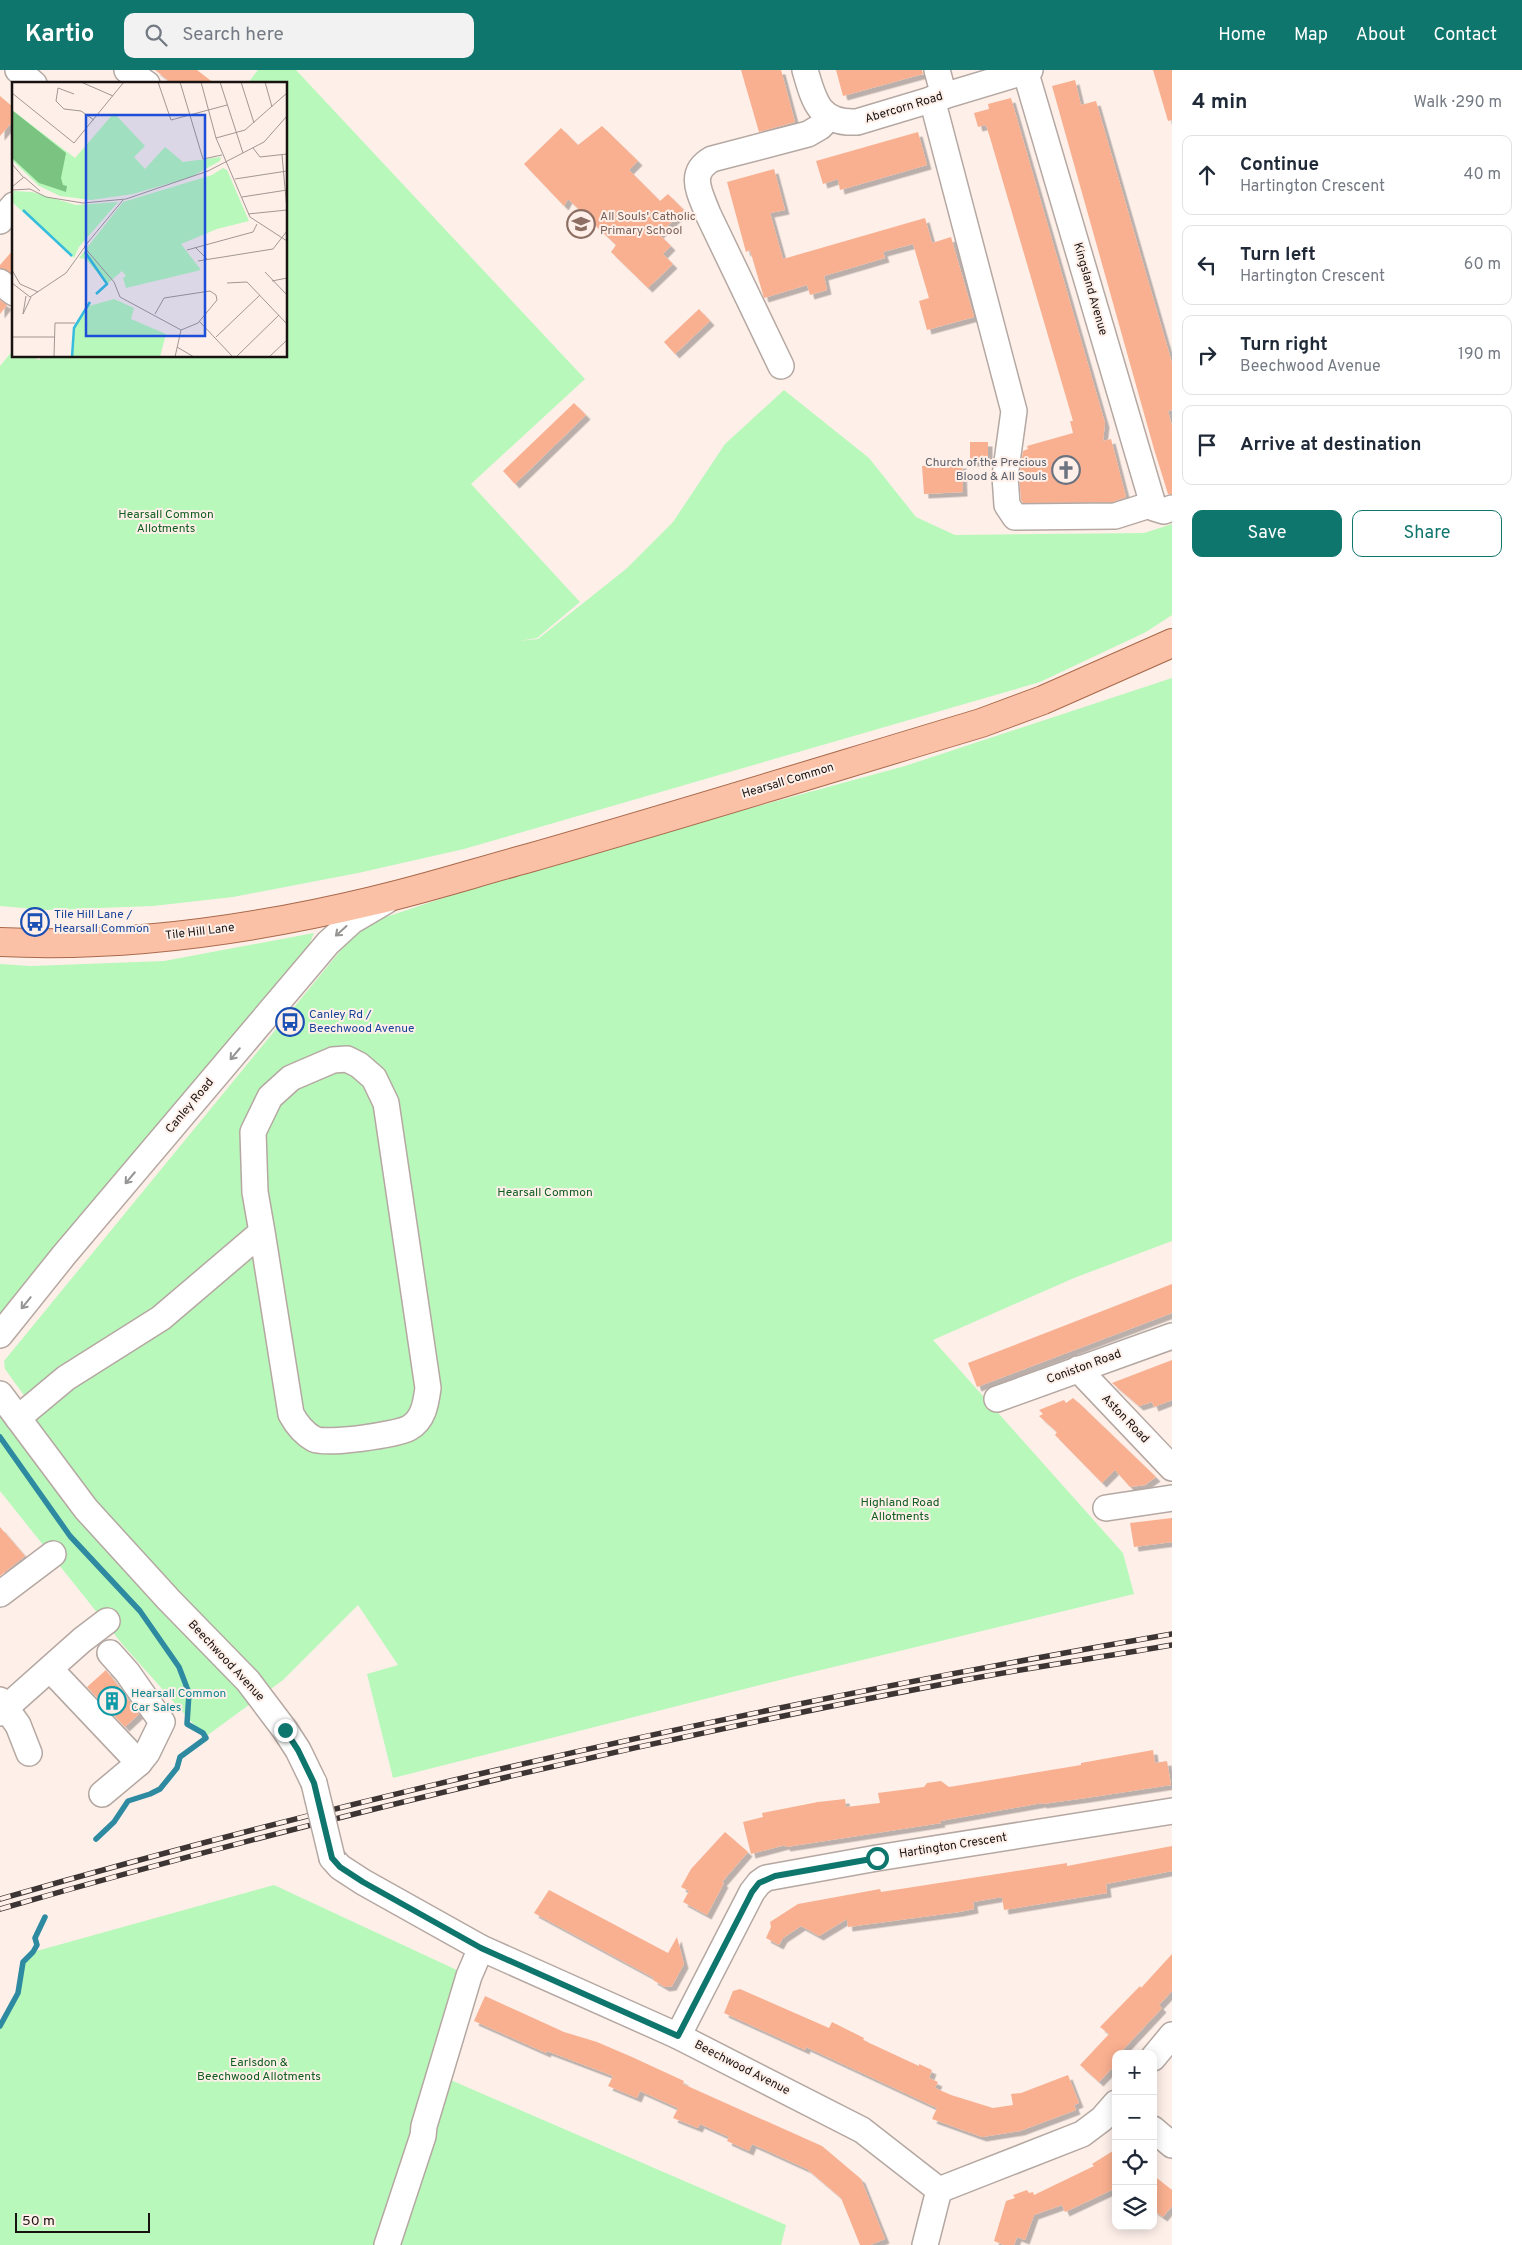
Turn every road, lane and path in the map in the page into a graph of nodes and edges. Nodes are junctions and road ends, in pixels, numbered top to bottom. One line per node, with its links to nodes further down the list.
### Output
1 (18, 70): 6 (street)
2 (126, 70): 7 (street); 8 (street)
3 (805, 70): 10 (street)
4 (937, 70): 9 (street)
5 (1027, 70): 9 (street, Abercorn Road); 16 (street, Kingsland Avenue)
6 (32, 82)
7 (116, 82)
8 (144, 82)
9 (938, 98): 10 (street, Abercorn Road); 16 (street)
10 (829, 118): 15 (street)
11 (12, 207): 12 (street)
12 (0, 222)
13 (0, 282): 14 (street)
14 (12, 292)
15 (781, 366)
16 (1160, 507)
17 (1172, 643): 18 (main road, Hearsall Common)
18 (396, 895): 19 (main road, Tile Hill Lane); 21 (street, Canley Road, one-way to 21)
19 (0, 942)
20 (262, 1232): 20 (street); 26 (street)
21 (0, 1335)
22 (1172, 1336): 23 (street, Coniston Road)
23 (1078, 1369): 25 (street, Coniston Road); 27 (street, Aston Road)
24 (0, 1394): 26 (street, Beechwood Avenue)
25 (997, 1399)
26 (9, 1411): 40 (street, Beechwood Avenue, bridge)
27 (1172, 1468)
28 (1172, 1498): 29 (street)
29 (1106, 1508)
30 (53, 1554): 31 (street)
31 (0, 1594)
32 (107, 1621): 34 (street)
33 (110, 1653): 37 (street)
34 (50, 1669): 35 (street); 37 (street)
35 (2, 1706): 36 (street)
36 (29, 1753)
37 (139, 1763): 38 (street)
38 (102, 1794)
39 (1172, 1811): 42 (street, Hartington Crescent)
40 (481, 1948): 42 (street, Beechwood Avenue); 48 (street)
41 (1172, 2035): 43 (street)
42 (678, 2036): 47 (street, Beechwood Avenue)
43 (1157, 2053)
44 (1112, 2108): 47 (street)
45 (1157, 2132): 46 (street)
46 (1172, 2145)
47 (939, 2190): 49 (street)
48 (387, 2245)
49 (925, 2245)

